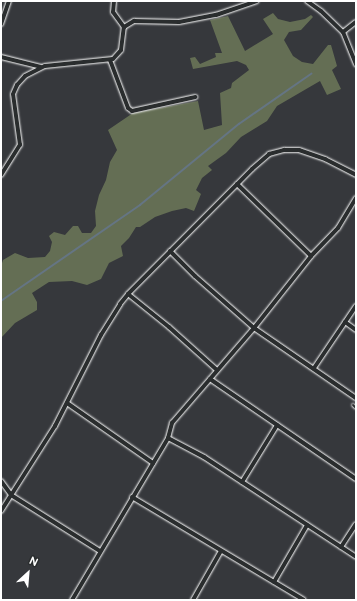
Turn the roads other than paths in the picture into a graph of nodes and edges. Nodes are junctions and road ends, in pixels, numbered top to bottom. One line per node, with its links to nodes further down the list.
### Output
1 (9, 1): 7 (street)
2 (114, 1): 8 (street)
3 (257, 1): 8 (street)
4 (307, 1): 5 (street)
5 (315, 3): 9 (street)
6 (356, 22): 9 (street)
7 (1, 24)
8 (124, 27): 11 (street)
9 (343, 32): 12 (street)
10 (1, 57): 13 (street)
11 (110, 60): 13 (street); 14 (street)
12 (356, 64)
13 (42, 67): 15 (street)
14 (196, 97)
15 (1, 175)
16 (356, 175): 17 (street)
17 (236, 184): 19 (street); 20 (street)
18 (356, 198): 20 (street)
19 (170, 252): 21 (street); 24 (street)
20 (311, 256): 24 (street)
21 (128, 294): 27 (street); 30 (street)
22 (356, 306): 23 (street)
23 (345, 322): 25 (street); 26 (street)
24 (254, 328): 26 (street); 27 (street)
25 (356, 330)
26 (314, 368): 29 (street)
27 (217, 370): 28 (street)
28 (210, 379): 33 (street); 34 (street)
29 (356, 398)
30 (67, 403): 35 (street); 39 (street)
31 (353, 405): 32 (lane)
32 (356, 408)
33 (277, 425): 36 (street); 38 (street)
34 (168, 438): 35 (street); 38 (street)
35 (153, 463): 40 (street)
36 (356, 480)
37 (1, 481): 39 (street)
38 (242, 482): 43 (street)
39 (12, 494): 41 (street); 46 (street)
40 (132, 497): 45 (street); 46 (street)
41 (1, 511)
42 (356, 524): 44 (street)
43 (307, 525): 44 (street); 48 (street)
44 (341, 546): 47 (street)
45 (221, 551): 48 (street); 50 (street)
46 (100, 552): 49 (street)
47 (356, 557)
48 (274, 582): 51 (street)
49 (72, 600)
50 (193, 600)
51 (304, 600)

